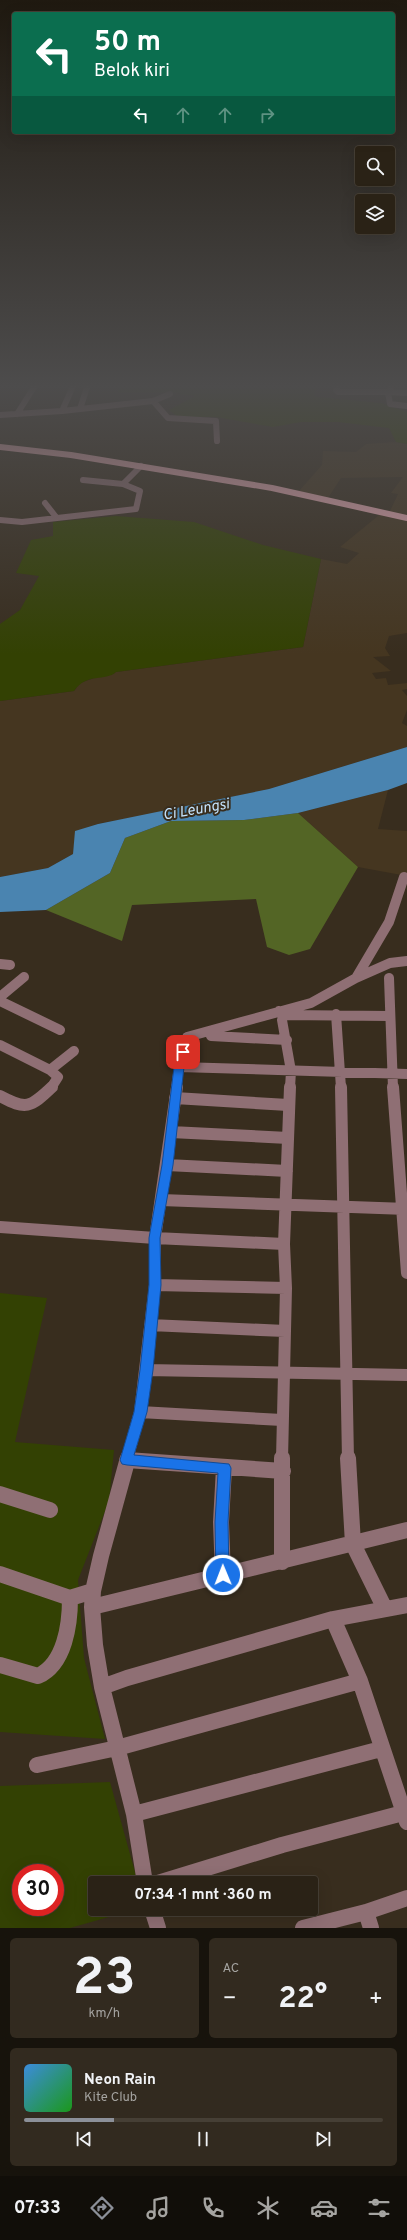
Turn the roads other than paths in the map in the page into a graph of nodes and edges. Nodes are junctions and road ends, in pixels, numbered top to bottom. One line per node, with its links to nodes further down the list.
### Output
1 (133, 474): 4 (street)
2 (188, 474): 7 (main road)
3 (83, 480): 4 (street)
4 (123, 484): 6 (street)
5 (45, 503): 6 (street)
6 (56, 518): 8 (street)
7 (407, 518)
8 (0, 520)
9 (404, 877): 12 (street)
10 (407, 961): 12 (street)
11 (24, 977): 14 (street)
12 (356, 978): 16 (street)
13 (389, 978): 18 (street)
14 (0, 997)
15 (0, 1001): 19 (street)
16 (282, 1013): 17 (street); 21 (street); 24 (street)
17 (336, 1014): 18 (street); 27 (street)
18 (389, 1016): 28 (street)
19 (60, 1030)
20 (211, 1036): 21 (street)
21 (287, 1040): 26 (street)
22 (0, 1044): 25 (street)
23 (74, 1051): 25 (street)
24 (179, 1067): 26 (street); 31 (street)
25 (50, 1070): 30 (street)
26 (291, 1071): 27 (street); 32 (street)
27 (340, 1073): 28 (street); 39 (street)
28 (392, 1074): 29 (street); 40 (street)
29 (407, 1074)
30 (0, 1096)
31 (175, 1098): 32 (street); 33 (street)
32 (288, 1105): 34 (street)
33 (172, 1132): 34 (street); 35 (street)
34 (288, 1138): 36 (street)
35 (167, 1165): 36 (street); 37 (street)
36 (287, 1171): 38 (street)
37 (161, 1200): 38 (street); 42 (street)
38 (286, 1204): 39 (street); 43 (street)
39 (344, 1206): 40 (street); 51 (street)
40 (405, 1209): 44 (street)
41 (0, 1227): 42 (street)
42 (155, 1238): 43 (street); 45 (street)
43 (284, 1244): 46 (street)
44 (407, 1273)
45 (155, 1285): 46 (street); 47 (street)
46 (286, 1288): 48 (street)
47 (150, 1325): 48 (street); 49 (street)
48 (285, 1331): 50 (street)
49 (146, 1370): 50 (street); 53 (street)
50 (284, 1373): 51 (street); 54 (street)
51 (348, 1373): 52 (street); 61 (street)
52 (407, 1375)
53 (140, 1412): 54 (street); 55 (street)
54 (282, 1420): 57 (street)
55 (127, 1460): 56 (street); 65 (street)
56 (224, 1468): 57 (street); 64 (street)
57 (283, 1471): 62 (street)
58 (0, 1494): 59 (street)
59 (50, 1510)
60 (407, 1530): 61 (street)
61 (353, 1544): 62 (street); 69 (street)
62 (282, 1562): 64 (street)
63 (0, 1574): 66 (street)
64 (223, 1575): 68 (street)
65 (93, 1591): 66 (street); 68 (street)
66 (70, 1598): 71 (street)
67 (407, 1605): 69 (street)
68 (92, 1607): 73 (street)
69 (385, 1609): 70 (street)
70 (333, 1619): 72 (street); 73 (street)
71 (0, 1665)
72 (360, 1681): 74 (street); 75 (street)
73 (102, 1687): 74 (street)
74 (117, 1748): 76 (street); 77 (street)
75 (381, 1749): 77 (street); 78 (street)
76 (37, 1765)
77 (134, 1814): 79 (street)
78 (405, 1818): 80 (street)
79 (144, 1876)
80 (181, 1876)
81 (407, 1898): 83 (street)
82 (154, 1916): 84 (street)
83 (369, 1920): 85 (street)
84 (158, 1928)
85 (303, 1928)

